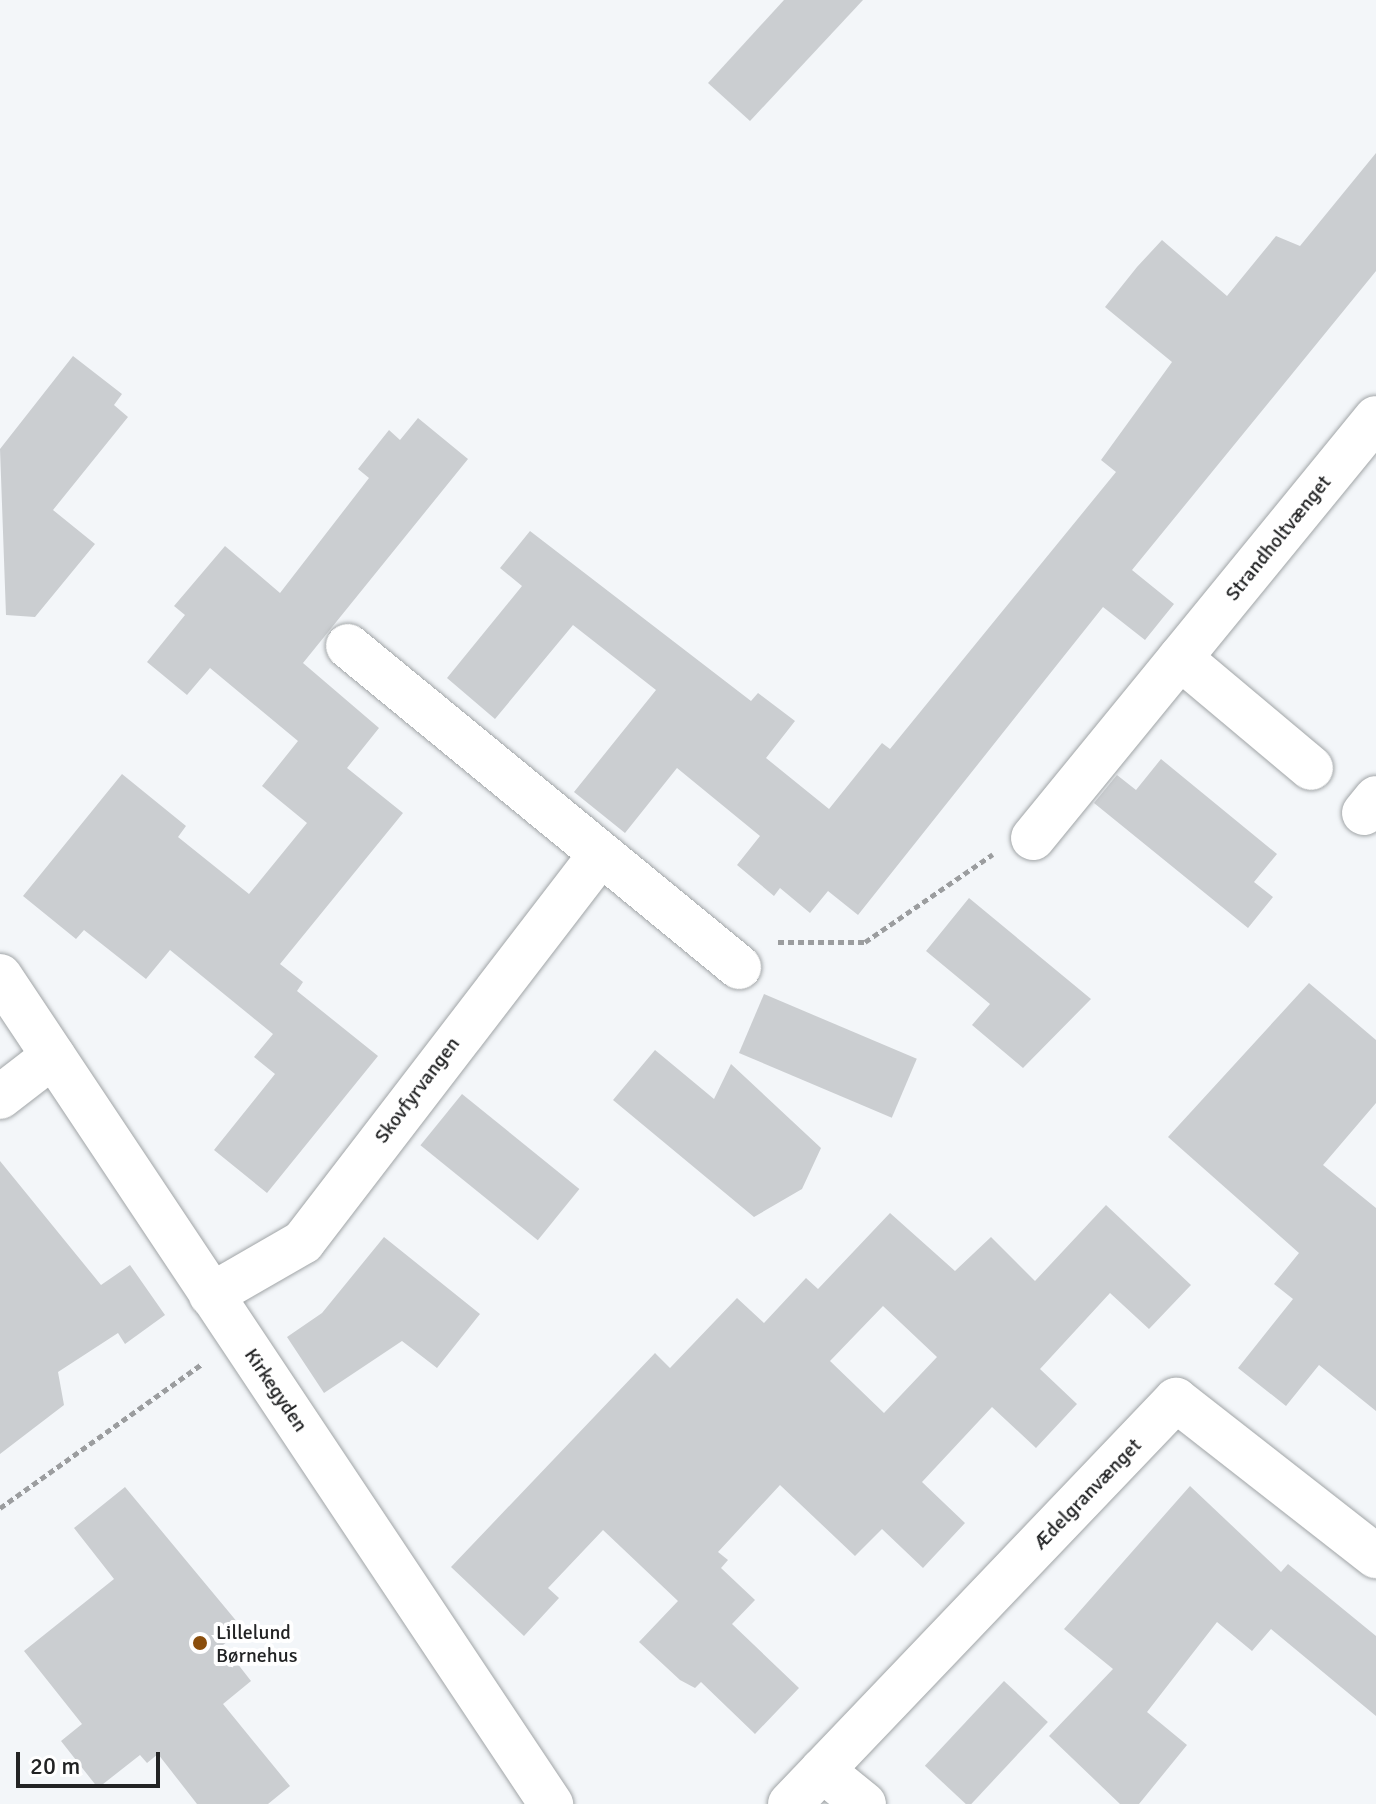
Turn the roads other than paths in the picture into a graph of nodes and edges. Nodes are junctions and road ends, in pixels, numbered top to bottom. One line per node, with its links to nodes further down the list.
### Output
1 (1376, 418): 3 (street, Strandholtvænget)
2 (348, 646): 6 (street)
3 (1180, 658): 4 (street); 5 (street, Strandholtvænget)
4 (1311, 768)
5 (1033, 838)
6 (599, 856): 7 (street); 11 (street, Skovfyrvangen)
7 (724, 955)
8 (0, 976): 9 (street, Kirkegyden)
9 (53, 1056): 10 (street); 11 (street, Kirkegyden)
10 (0, 1097)
11 (211, 1295): 14 (street, Kirkegyden)
12 (1376, 1556): 13 (street, Ædelgranvænget)
13 (822, 1770): 15 (street, Ædelgranvænget); 16 (street)
14 (551, 1804)
15 (790, 1804)
16 (864, 1804)

